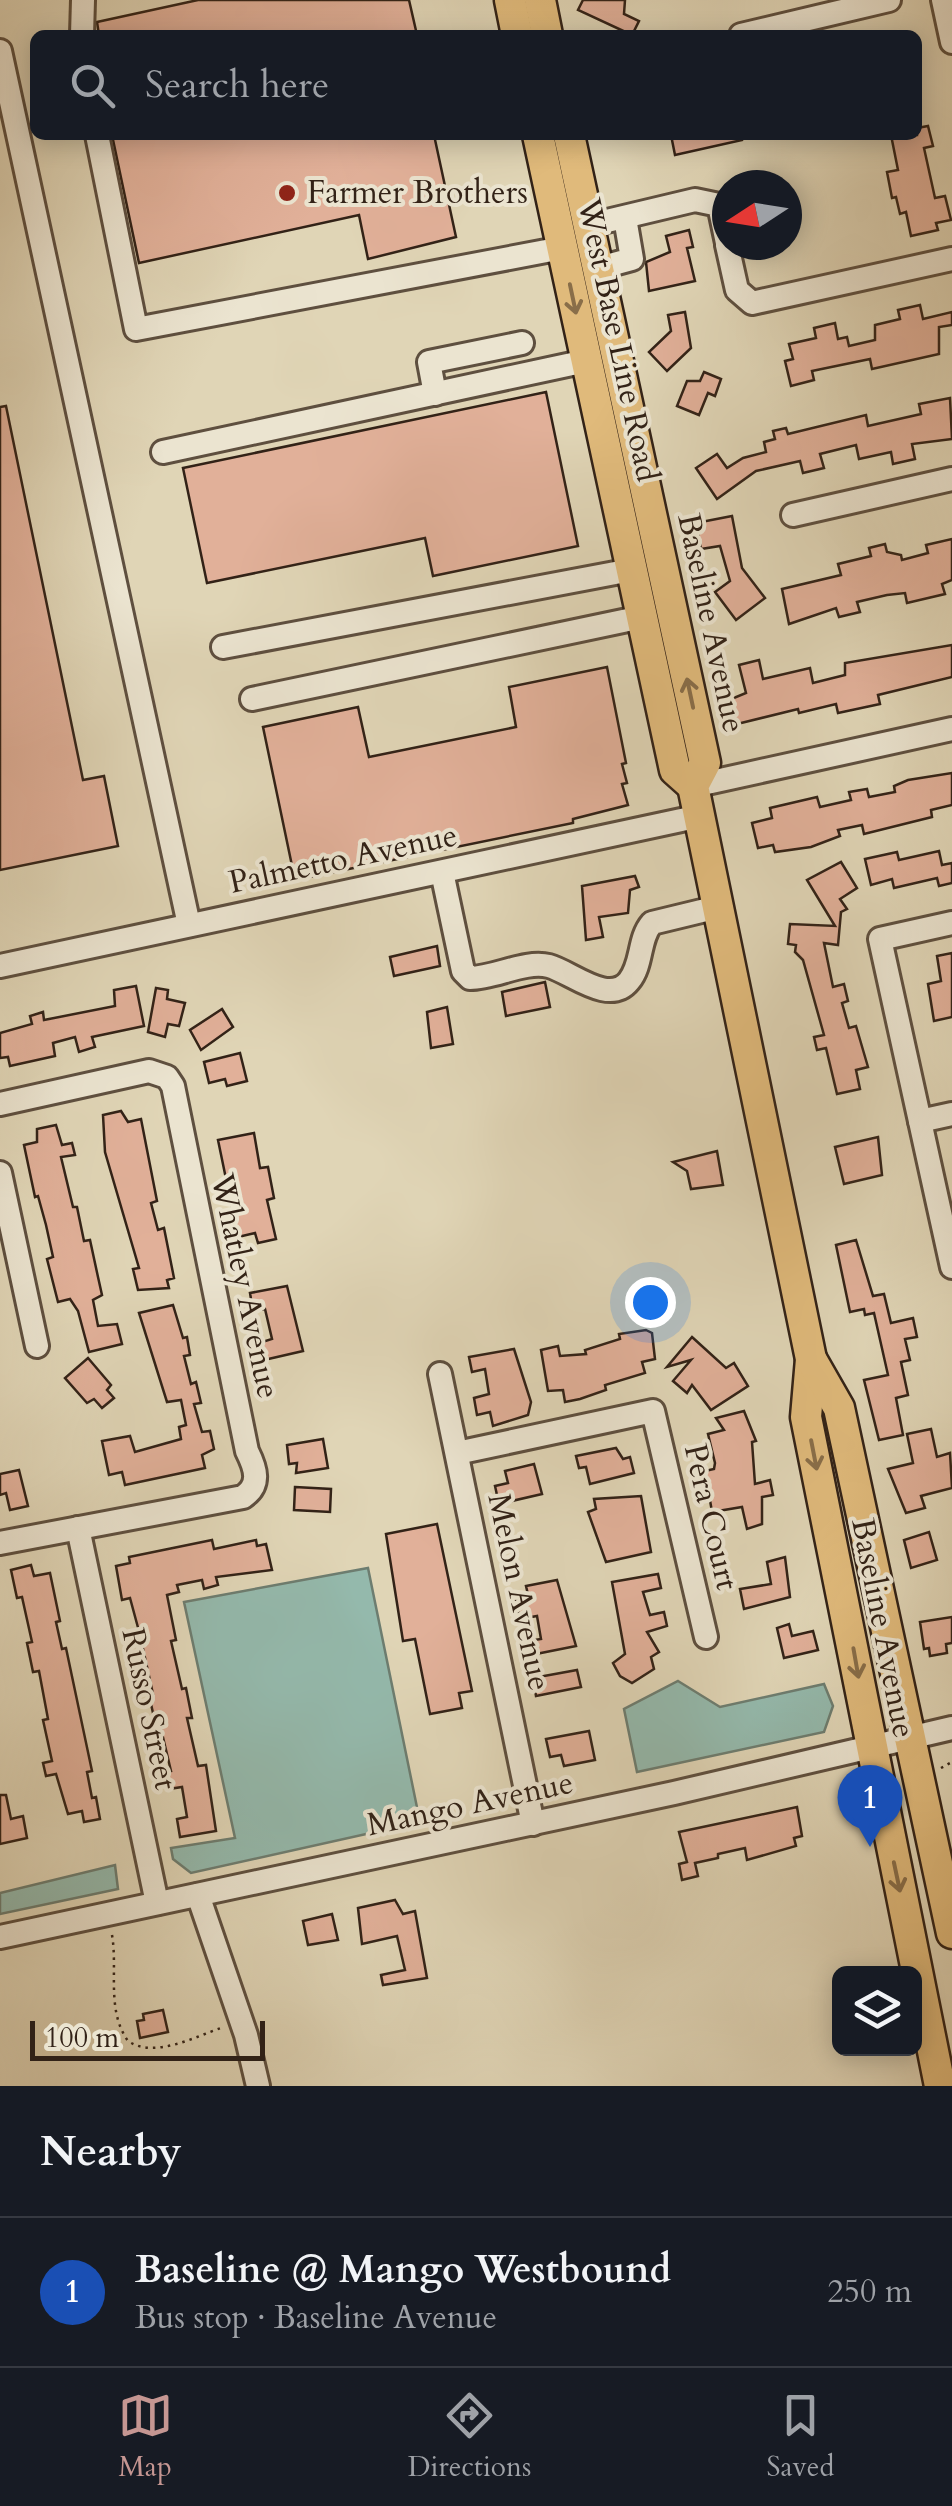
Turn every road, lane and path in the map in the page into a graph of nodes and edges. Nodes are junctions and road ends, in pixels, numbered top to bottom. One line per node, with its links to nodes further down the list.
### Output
1 (83, 0): 6 (street)
2 (510, 0): 7 (main road)
3 (540, 0): 8 (main road)
4 (889, 0): 9 (street)
5 (943, 0): 10 (street)
6 (82, 30)
7 (516, 30)
8 (547, 30)
9 (762, 30)
10 (952, 42)
11 (0, 51): 37 (street)
12 (98, 140): 18 (street)
13 (539, 140): 18 (main road, West Base Line Road)
14 (571, 140): 17 (main road, Baseline Avenue)
15 (712, 204): 16 (street)
16 (625, 218): 17 (street); 21 (street)
17 (590, 224): 21 (main road, Baseline Avenue)
18 (562, 248): 23 (main road, West Base Line Road, one-way to 23)
19 (952, 258): 20 (street)
20 (730, 260)
21 (599, 268): 33 (main road, Baseline Avenue, one-way to 21)
22 (522, 343): 24 (street)
23 (586, 361): 24 (street); 28 (main road, West Base Line Road)
24 (435, 394): 25 (street)
25 (163, 452)
26 (952, 479): 27 (street)
27 (794, 516)
28 (631, 570): 29 (main road, West Base Line Road); 30 (street)
29 (642, 616): 31 (street); 33 (main road, West Base Line Road)
30 (223, 647)
31 (252, 698)
32 (952, 729): 33 (street, Palmetto Avenue)
33 (696, 801): 34 (street, Palmetto Avenue); 35 (main road, Baseline Avenue)
34 (442, 872): 35 (street); 37 (street, Palmetto Avenue)
35 (718, 907): 45 (main road, Baseline Avenue)
36 (952, 924): 41 (street)
37 (189, 925): 38 (street, Palmetto Avenue)
38 (0, 966)
39 (0, 1104): 48 (street, Whatley Avenue)
40 (952, 1114): 41 (street)
41 (920, 1121): 43 (street)
42 (0, 1173): 44 (street)
43 (952, 1268)
44 (37, 1346)
45 (811, 1359): 52 (main road, Baseline Avenue); 53 (main road, Baseline Avenue, one-way to 53)
46 (440, 1374): 47 (street, Melon Avenue)
47 (457, 1453): 50 (street, Pera Court); 54 (street, Melon Avenue)
48 (78, 1528): 49 (street); 56 (street, Russo Street)
49 (0, 1543)
50 (706, 1637)
51 (952, 1728): 52 (street, Mango Avenue)
52 (909, 1738): 53 (street, Mango Avenue); 58 (main road, Baseline Avenue)
53 (870, 1747): 54 (street, Mango Avenue); 62 (main road, Baseline Avenue, one-way to 62)
54 (533, 1824): 55 (street, Mango Avenue)
55 (198, 1895): 56 (street, Mango Avenue); 60 (street)
56 (157, 1903): 57 (street, Mango Avenue)
57 (109, 1914): 59 (street, Mango Avenue); 60 (path)
58 (952, 1933)
59 (0, 1937)
60 (242, 2022): 61 (street)
61 (258, 2086)
62 (940, 2086)

